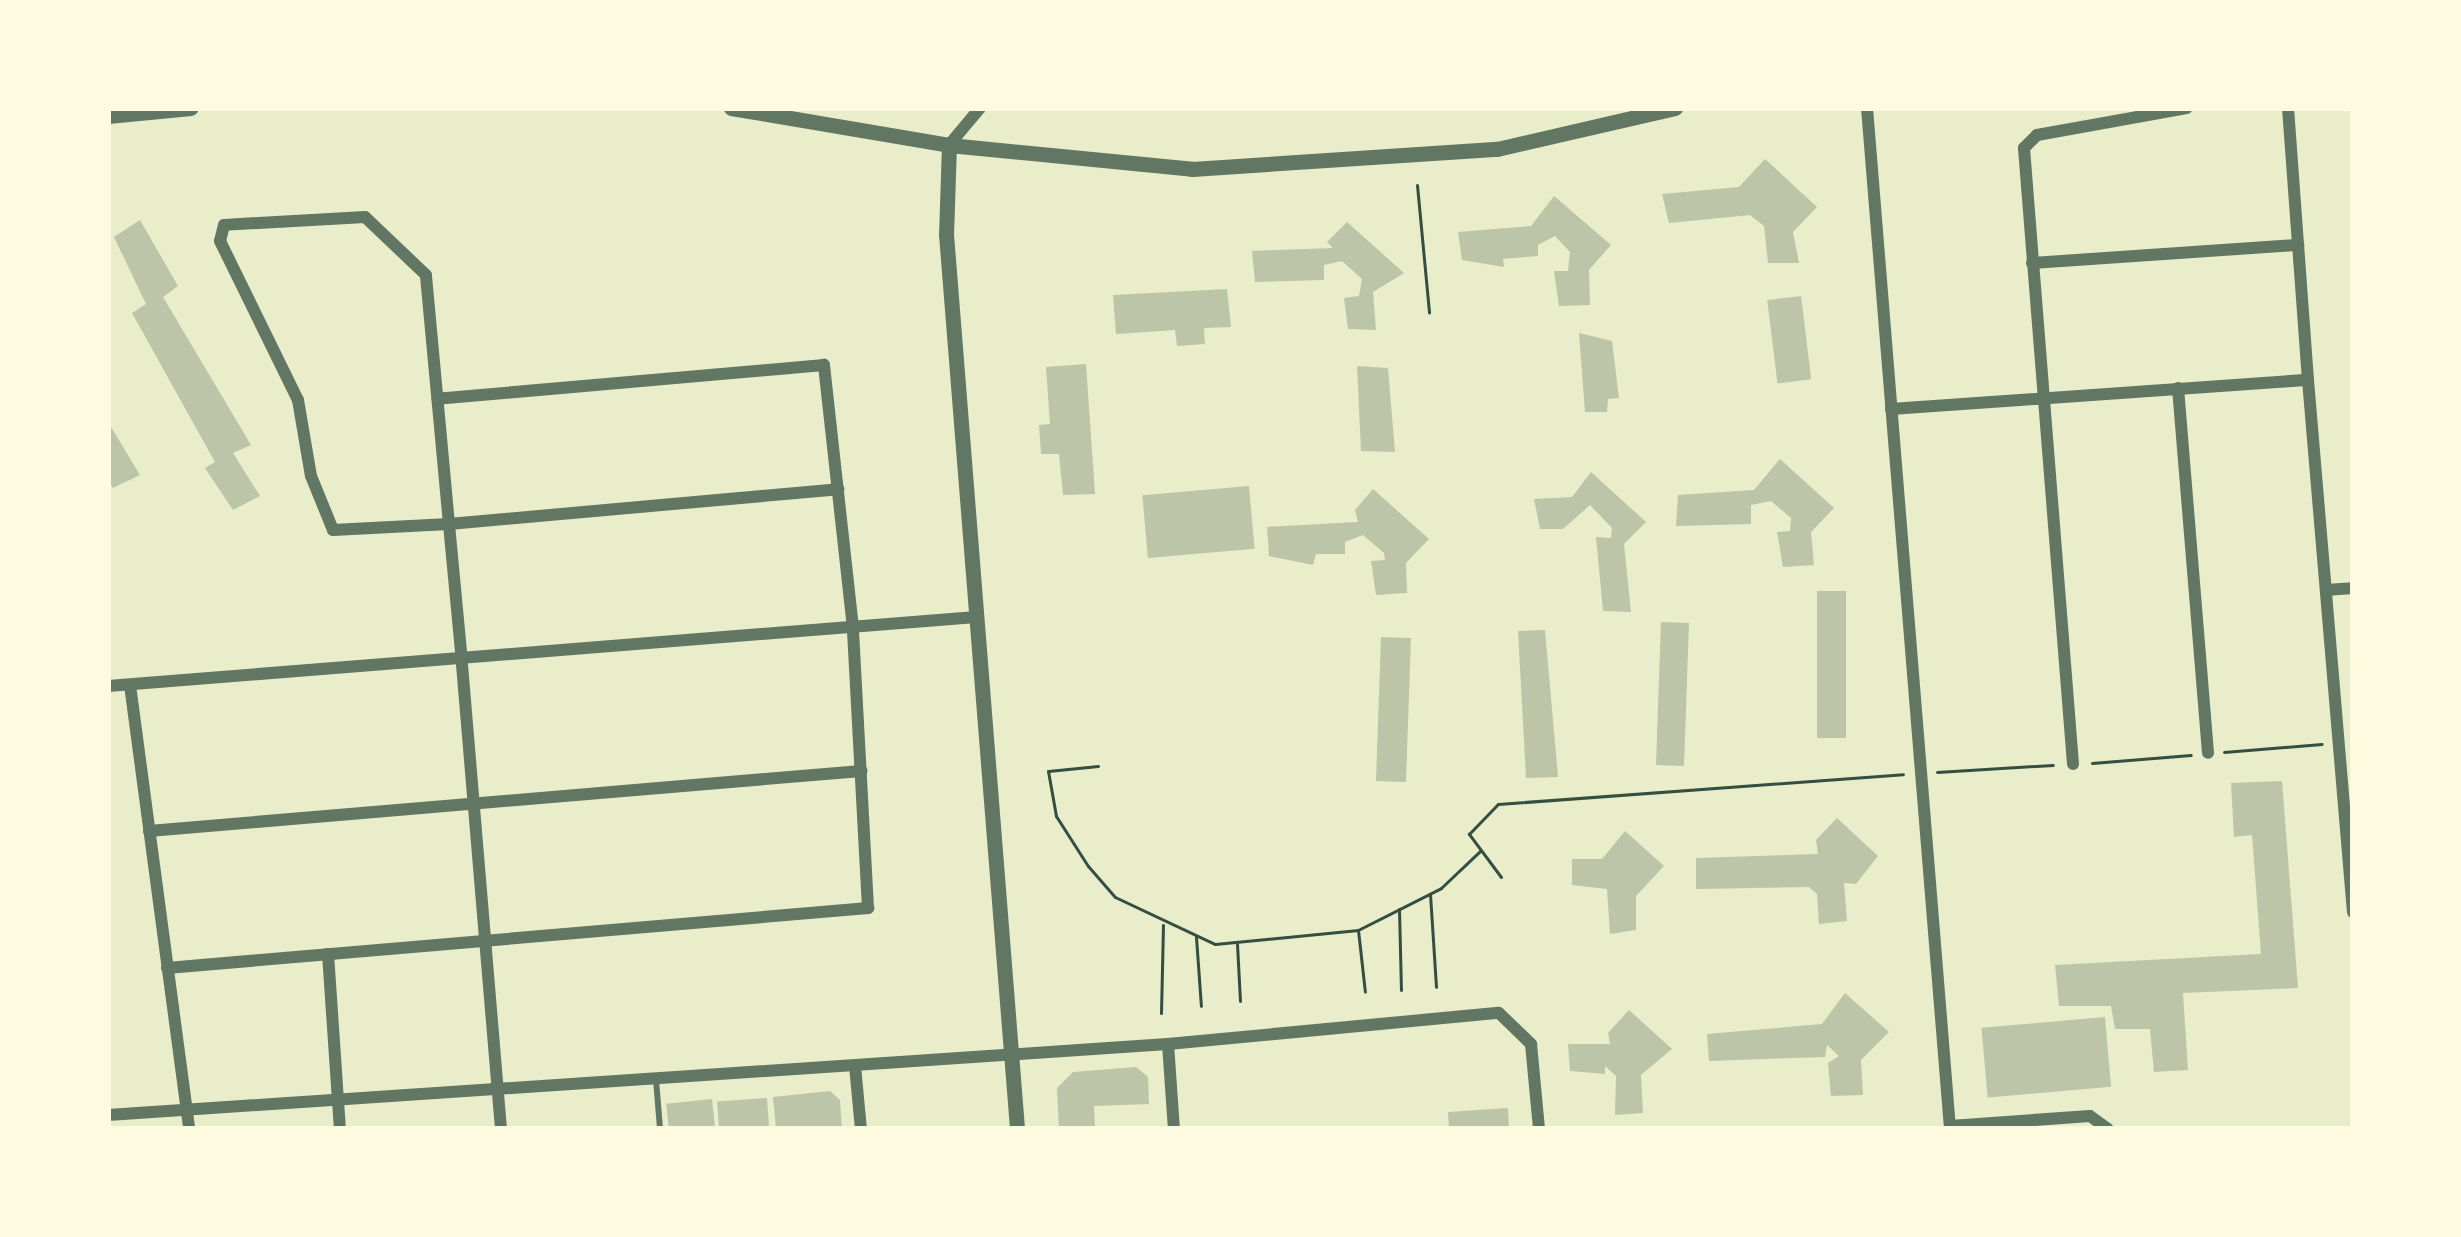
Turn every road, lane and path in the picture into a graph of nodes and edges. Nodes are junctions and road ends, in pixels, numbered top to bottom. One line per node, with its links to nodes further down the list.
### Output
1 (191, 108): 8 (street)
2 (731, 108): 9 (street)
3 (980, 108): 9 (street)
4 (1675, 108): 9 (street)
5 (1867, 108): 18 (street)
6 (2187, 108): 12 (street)
7 (2288, 108): 11 (street)
8 (108, 116)
9 (949, 145): 23 (street)
10 (1418, 185): 13 (path)
11 (2298, 245): 12 (street); 14 (street)
12 (2032, 262): 16 (street)
13 (1429, 313)
14 (2308, 380): 15 (street); 22 (street)
15 (2178, 388): 16 (street); 29 (street)
16 (2042, 398): 18 (street); 30 (street)
17 (437, 399): 19 (street); 20 (street); 20 (street)
18 (1891, 409): 33 (street)
19 (838, 490): 20 (street); 24 (street)
20 (449, 524): 25 (street)
21 (2353, 588): 22 (street)
22 (2326, 590): 28 (street)
23 (976, 617): 24 (street); 56 (street)
24 (853, 628): 25 (street); 32 (street)
25 (462, 662): 26 (street); 34 (street)
26 (130, 685): 27 (street); 35 (street)
27 (108, 686)
28 (2346, 742): 29 (path); 39 (street)
29 (2208, 753): 30 (path)
30 (2074, 764): 33 (path)
31 (1098, 766): 42 (path)
32 (860, 771): 34 (street); 45 (street)
33 (1924, 772): 36 (path); 63 (street)
34 (473, 801): 35 (street); 45 (street)
35 (149, 831): 48 (street)
36 (1481, 850): 37 (path); 38 (path)
37 (1501, 877)
38 (1430, 894): 40 (path); 49 (path)
39 (2352, 898): 41 (street)
40 (1399, 909): 43 (path); 50 (path)
41 (2353, 912)
42 (1163, 924): 44 (path); 54 (path)
43 (1358, 930): 46 (path); 51 (path)
44 (1196, 937): 46 (path); 53 (path)
45 (484, 940): 47 (street); 59 (street)
46 (1237, 944): 52 (path)
47 (328, 954): 48 (street); 60 (street)
48 (167, 968): 61 (street)
49 (1436, 987)
50 (1401, 989)
51 (1365, 992)
52 (1240, 1001)
53 (1201, 1006)
54 (1161, 1013)
55 (1168, 1044): 56 (street); 70 (street); 71 (street)
56 (1011, 1052): 57 (street); 69 (street)
57 (855, 1066): 58 (street); 68 (street)
58 (656, 1080): 59 (street); 67 (lane)
59 (498, 1091): 60 (street); 66 (street)
60 (338, 1099): 61 (street); 65 (street)
61 (187, 1108): 62 (street); 64 (street)
62 (108, 1115)
63 (1950, 1127): 72 (street)
64 (189, 1129)
65 (340, 1129)
66 (501, 1129)
67 (660, 1129)
68 (861, 1129)
69 (1017, 1129)
70 (1174, 1129)
71 (1539, 1129)
72 (2108, 1129)

